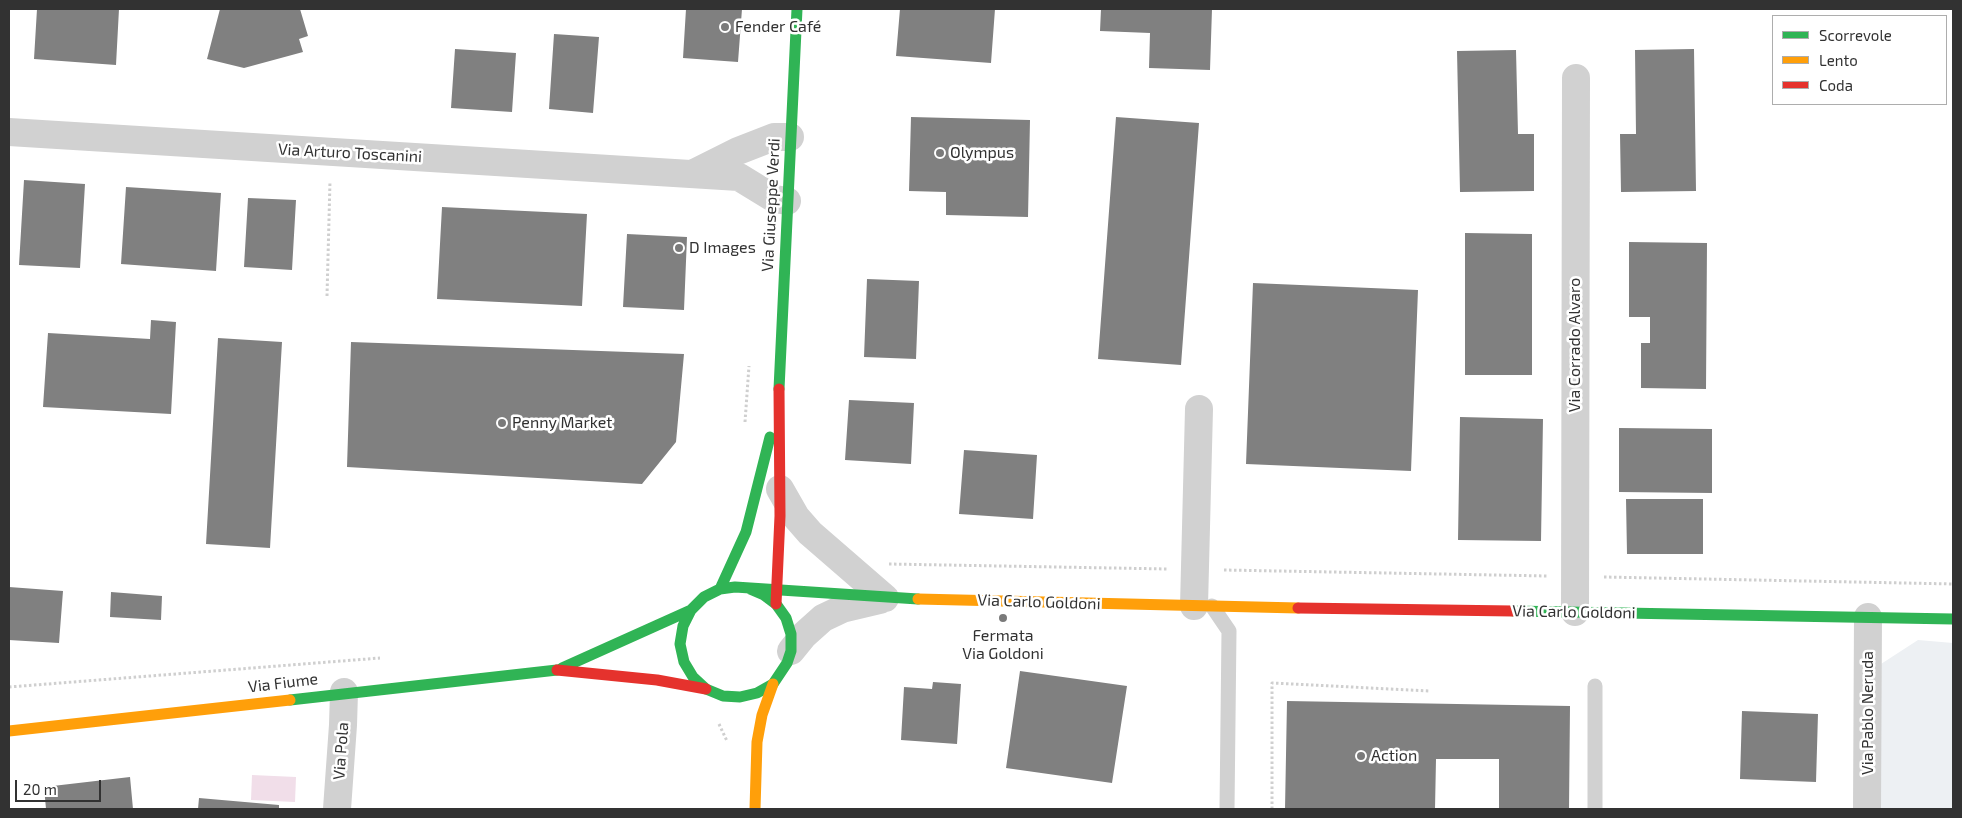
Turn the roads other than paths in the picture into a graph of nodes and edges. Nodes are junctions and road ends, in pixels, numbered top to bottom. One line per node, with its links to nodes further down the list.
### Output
1 (797, 9): 4 (street, Via Giuseppe Verdi)
2 (1576, 78): 17 (street, Via Corrado Alvaro)
3 (9, 132): 5 (street, Via Arturo Toscanini)
4 (790, 137): 5 (street); 6 (street, Via Giuseppe Verdi)
5 (692, 174): 6 (street, Via Arturo Toscanini)
6 (787, 200): 7 (street, Via Giuseppe Verdi)
7 (778, 402): 9 (street, Via Giuseppe Verdi); 10 (street, Via Giuseppe Verdi)
8 (1199, 409): 15 (street)
9 (780, 489): 12 (street, Via Giuseppe Verdi); 13 (street)
10 (720, 589): 11 (street); 16 (street, Via Fiume)
11 (750, 589): 12 (street, Via Carlo Goldoni); 14 (street)
12 (776, 591): 13 (street, Via Carlo Goldoni); 14 (street, Via Giuseppe Verdi)
13 (885, 598): 15 (street, Via Carlo Goldoni); 20 (street, Via Carlo Goldoni)
14 (776, 604): 20 (street)
15 (1203, 606): 17 (street, Via Carlo Goldoni); 29 (lane)
16 (691, 610): 21 (street, Via Fiume); 24 (street, Via Fiume)
17 (1575, 612): 18 (street, Via Carlo Goldoni)
18 (1868, 617): 19 (street, Via Carlo Goldoni); 31 (street, Via Pablo Neruda)
19 (1953, 619)
20 (791, 651): 22 (street)
21 (562, 668): 24 (street, Via Fiume); 25 (street, Via Fiume)
22 (773, 684): 24 (street, Via Fiume); 28 (street)
23 (1595, 686): 30 (lane)
24 (706, 689)
25 (344, 692): 26 (street, Via Fiume); 27 (street, Via Pola)
26 (9, 731)
27 (337, 809)
28 (755, 809)
29 (1228, 809)
30 (1595, 809)
31 (1867, 809)

